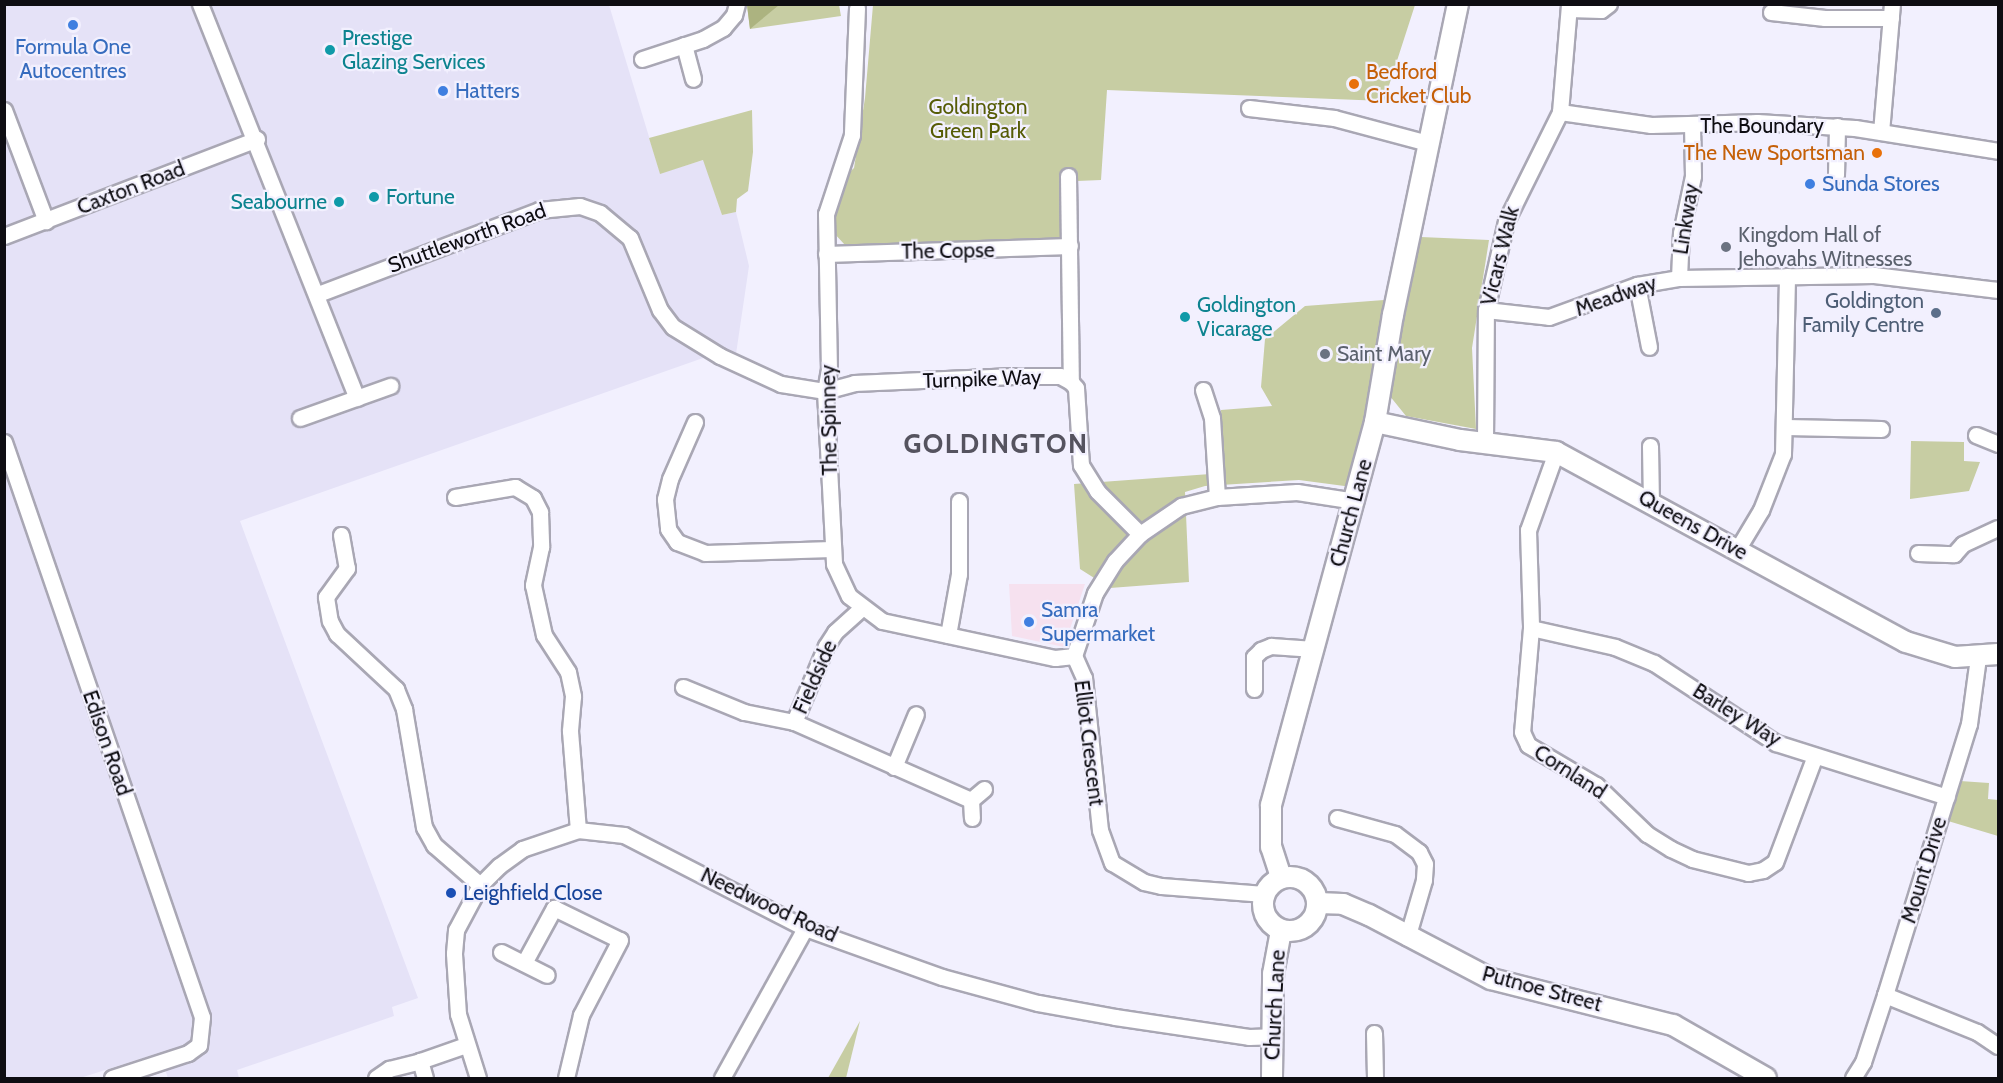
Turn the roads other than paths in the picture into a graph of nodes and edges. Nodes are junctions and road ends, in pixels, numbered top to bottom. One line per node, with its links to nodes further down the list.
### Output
1 (200, 4): 18 (street)
2 (737, 4): 9 (street)
3 (1458, 4): 19 (street, Church Lane)
4 (1609, 4): 5 (street, Vicars Walk)
5 (1569, 7): 14 (street, Vicars Walk)
6 (857, 8): 26 (street, The Spinney)
7 (1892, 11): 8 (street); 17 (street)
8 (1771, 12)
9 (684, 45): 10 (street); 11 (street)
10 (642, 59)
11 (693, 79)
12 (1249, 108): 19 (street)
13 (4, 110): 23 (street)
14 (1560, 112): 15 (street, The Boundary); 32 (street, Vicars Walk)
15 (1692, 125): 16 (street, The Boundary); 28 (street, Linkway)
16 (1837, 126): 17 (street, The Boundary); 21 (street)
17 (1881, 132): 20 (street, The Boundary)
18 (256, 139): 23 (street, Caxton Road); 31 (street)
19 (1428, 143): 41 (street, Church Lane)
20 (1998, 151)
21 (1836, 175)
22 (1068, 176): 25 (street)
23 (46, 221): 24 (street, Caxton Road)
24 (4, 236)
25 (1070, 246): 26 (street, The Copse); 34 (street)
26 (826, 254): 37 (street, The Spinney)
27 (1787, 276): 28 (street, Meadway); 30 (street, Meadway); 42 (street)
28 (1679, 278): 29 (street, Meadway)
29 (1637, 285): 32 (street, Meadway); 33 (street)
30 (1998, 290)
31 (318, 294): 37 (street, Shuttleworth Road); 38 (street)
32 (1485, 310): 46 (street, Vicars Walk)
33 (1649, 347)
34 (1071, 382): 37 (street, Turnpike Way); 56 (street, Turnpike Way)
35 (390, 386): 38 (street)
36 (1203, 390): 51 (street)
37 (825, 392): 58 (street, The Spinney)
38 (357, 398): 39 (street)
39 (300, 418)
40 (695, 422): 58 (street)
41 (1375, 422): 46 (street, Queens Drive); 53 (street, Church Lane)
42 (1786, 428): 43 (street); 59 (street)
43 (1881, 429)
44 (1976, 435): 47 (street)
45 (4, 442): 96 (street, Edison Road)
46 (1485, 443): 49 (street, Queens Drive)
47 (1998, 444)
48 (1650, 446): 54 (street)
49 (1556, 452): 54 (street, Queens Drive); 62 (street, Cornland)
50 (455, 496): 79 (street)
51 (1217, 497): 53 (street, Elliot Crescent); 56 (street, Elliot Crescent)
52 (959, 501): 63 (street)
53 (1355, 501): 64 (street, Church Lane)
54 (1651, 501): 59 (street, Queens Drive)
55 (1998, 528): 60 (street)
56 (1140, 534): 66 (street, Elliot Crescent)
57 (341, 535): 81 (street)
58 (832, 549): 61 (street, The Spinney)
59 (1737, 550): 67 (street, Queens Drive)
60 (1918, 553)
61 (862, 608): 63 (street, The Spinney); 71 (street, Fieldside)
62 (1531, 628): 72 (street, Barley Way); 72 (street, Cornland)
63 (948, 635): 66 (street, The Spinney)
64 (1314, 649): 69 (street); 80 (street, Church Lane)
65 (1998, 654): 67 (street, Queens Drive)
66 (1074, 656): 82 (street, Elliot Crescent)
67 (1978, 657): 75 (street, Mount Drive)
68 (683, 687): 71 (street, Fieldside)
69 (1254, 689)
70 (916, 714): 73 (street)
71 (794, 722): 73 (street, Fieldside)
72 (1814, 758): 75 (street, Barley Way)
73 (894, 767): 76 (street, Fieldside)
74 (984, 789): 76 (street)
75 (1947, 797): 90 (street, Mount Drive)
76 (971, 800): 77 (street)
77 (972, 818)
78 (1337, 818): 86 (street)
79 (578, 830): 81 (street, Needwood Road); 84 (street, Needwood Road)
80 (1281, 878): 82 (street); 83 (street)
81 (480, 885): 93 (street, Needwood Road)
82 (1264, 894): 85 (street)
83 (1318, 903): 85 (street); 86 (street, Putnoe Street)
84 (806, 927): 92 (street, Needwood Road); 101 (street)
85 (1281, 931): 92 (street, Church Lane)
86 (1407, 938): 104 (street, Putnoe Street)
87 (501, 952): 88 (street)
88 (524, 963): 89 (street); 100 (street)
89 (547, 975)
90 (1885, 995): 94 (street); 105 (street, Mount Drive)
91 (1374, 1033): 103 (street)
92 (1272, 1036): 102 (street, Church Lane)
93 (466, 1045): 95 (street); 99 (street, Needwood Road)
94 (1998, 1046)
95 (420, 1061): 97 (street); 98 (street)
96 (122, 1077)
97 (376, 1078)
98 (425, 1078)
99 (478, 1078)
100 (566, 1078)
101 (722, 1078)
102 (1272, 1078)
103 (1375, 1078)
104 (1766, 1078)
105 (1853, 1078)

